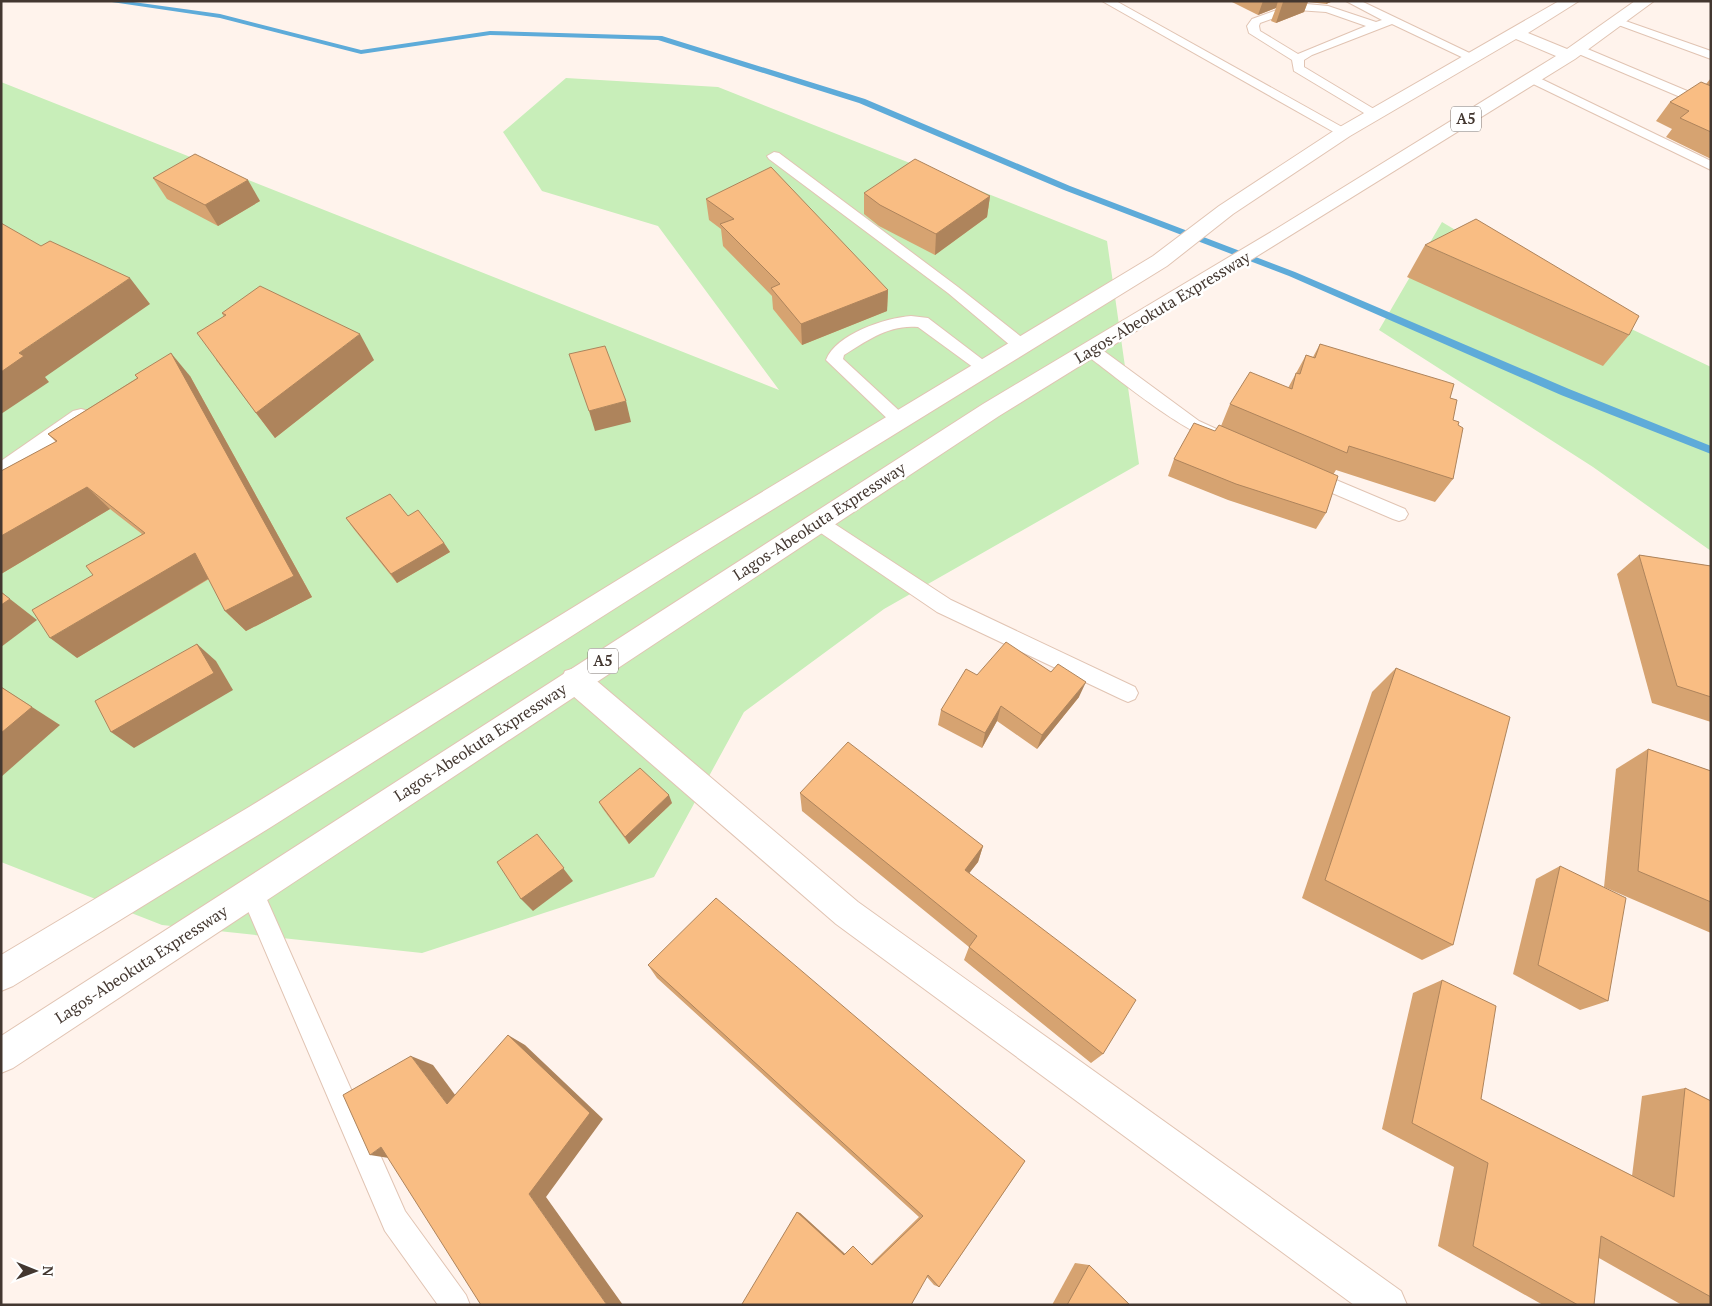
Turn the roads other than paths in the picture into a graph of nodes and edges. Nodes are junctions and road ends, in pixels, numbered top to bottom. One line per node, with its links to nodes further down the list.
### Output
1 (1107, 1): 16 (lane)
2 (1351, 1): 5 (lane)
3 (1572, 1): 8 (main road)
4 (1646, 1): 6 (main road, Lagos-Abeokuta Expressway / A5)
5 (1392, 20): 7 (lane); 11 (lane)
6 (1617, 21): 9 (main road, Lagos-Abeokuta Expressway / A5); 10 (lane)
7 (1377, 26): 12 (lane); 12 (lane)
8 (1517, 34): 9 (main road); 11 (main road)
9 (1573, 52): 13 (main road, Lagos-Abeokuta Expressway / A5); 14 (lane)
10 (1711, 55)
11 (1474, 58): 15 (main road)
12 (1298, 60): 15 (lane)
13 (1531, 78): 18 (lane); 20 (main road, Lagos-Abeokuta Expressway / A5)
14 (1711, 106)
15 (1374, 115): 16 (main road)
16 (1344, 132): 19 (main road)
17 (774, 156): 19 (lane)
18 (1711, 166)
19 (1023, 347): 21 (main road)
20 (1091, 350): 24 (lane); 28 (main road, Lagos-Abeokuta Expressway / A5)
21 (987, 369): 23 (main road); 23 (lane)
22 (97, 406): 26 (main road)
23 (900, 421): 32 (main road)
24 (1228, 441)
25 (1291, 468): 27 (lane)
26 (1, 473)
27 (1399, 514)
28 (818, 522): 29 (main road, Lagos-Abeokuta Expressway / A5); 30 (lane)
29 (575, 680): 31 (main road, Lagos-Abeokuta Expressway / A5); 35 (main road)
30 (1128, 693)
31 (252, 892): 33 (main road, Lagos-Abeokuta Expressway / A5); 34 (lane)
32 (1, 974)
33 (1, 1056)
34 (456, 1305)
35 (1387, 1305)

